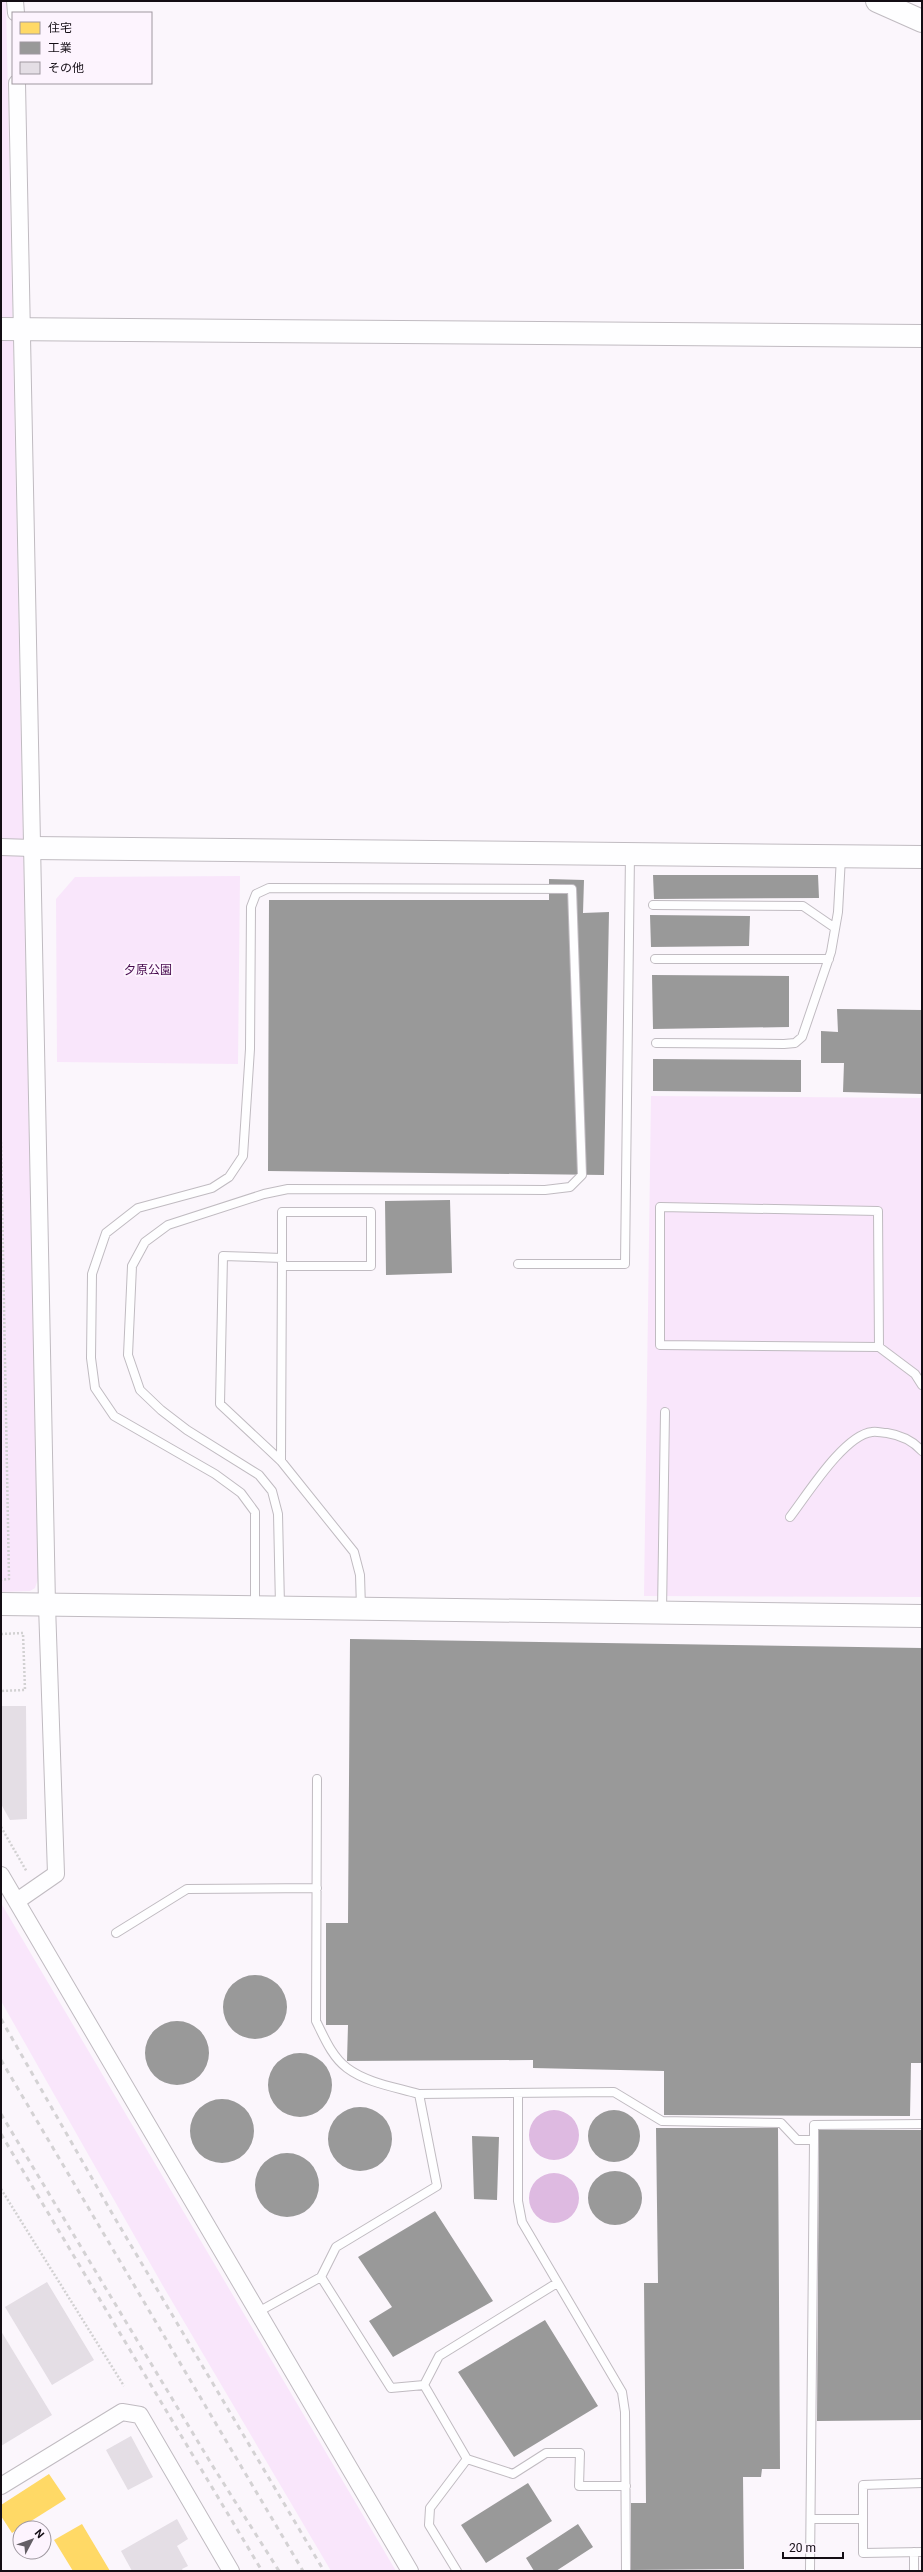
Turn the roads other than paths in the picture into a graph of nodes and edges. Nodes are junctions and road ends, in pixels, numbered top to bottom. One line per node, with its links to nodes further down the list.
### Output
1 (15, 1): 3 (street)
2 (877, 1): 4 (street)
3 (16, 12)
4 (922, 21)
5 (17, 84): 6 (street)
6 (11, 329): 7 (street); 9 (street)
7 (922, 336)
8 (1, 847): 9 (street)
9 (32, 848): 10 (street); 27 (street)
10 (630, 854): 11 (street); 19 (lane)
11 (841, 856): 12 (street); 14 (lane)
12 (922, 857)
13 (653, 905): 14 (lane)
14 (836, 928): 16 (lane)
15 (655, 959): 16 (lane)
16 (829, 959): 17 (lane)
17 (656, 1043)
18 (282, 1262): 18 (lane); 24 (lane); 24 (lane)
19 (518, 1264)
20 (879, 1347): 20 (lane); 21 (lane)
21 (922, 1385)
22 (665, 1412): 31 (lane)
23 (922, 1451): 25 (lane)
24 (280, 1461): 30 (lane)
25 (790, 1517)
26 (1, 1604): 27 (street)
27 (47, 1605): 28 (street); 36 (street)
28 (255, 1608): 29 (street); 29 (lane)
29 (280, 1608): 30 (street)
30 (361, 1609): 31 (street)
31 (662, 1613): 32 (street)
32 (922, 1616)
33 (317, 1779): 35 (lane)
34 (1, 1875): 36 (street)
35 (317, 1888): 37 (lane); 39 (lane)
36 (17, 1902): 44 (street)
37 (116, 1933)
38 (518, 2093): 39 (lane); 41 (lane); 43 (lane)
39 (419, 2094): 42 (lane)
40 (922, 2124): 41 (lane)
41 (814, 2140): 50 (lane)
42 (321, 2277): 44 (lane); 45 (lane)
43 (557, 2283): 45 (lane); 49 (lane)
44 (258, 2312): 54 (street)
45 (424, 2385): 46 (lane)
46 (467, 2459): 49 (lane); 55 (lane)
47 (922, 2484): 51 (lane)
48 (1, 2486): 53 (street)
49 (626, 2486): 56 (lane)
50 (811, 2519): 51 (lane); 57 (lane)
51 (863, 2519): 52 (lane)
52 (918, 2552): 58 (lane)
53 (231, 2571)
54 (410, 2571)
55 (457, 2571)
56 (626, 2571)
57 (810, 2571)
58 (914, 2571)

